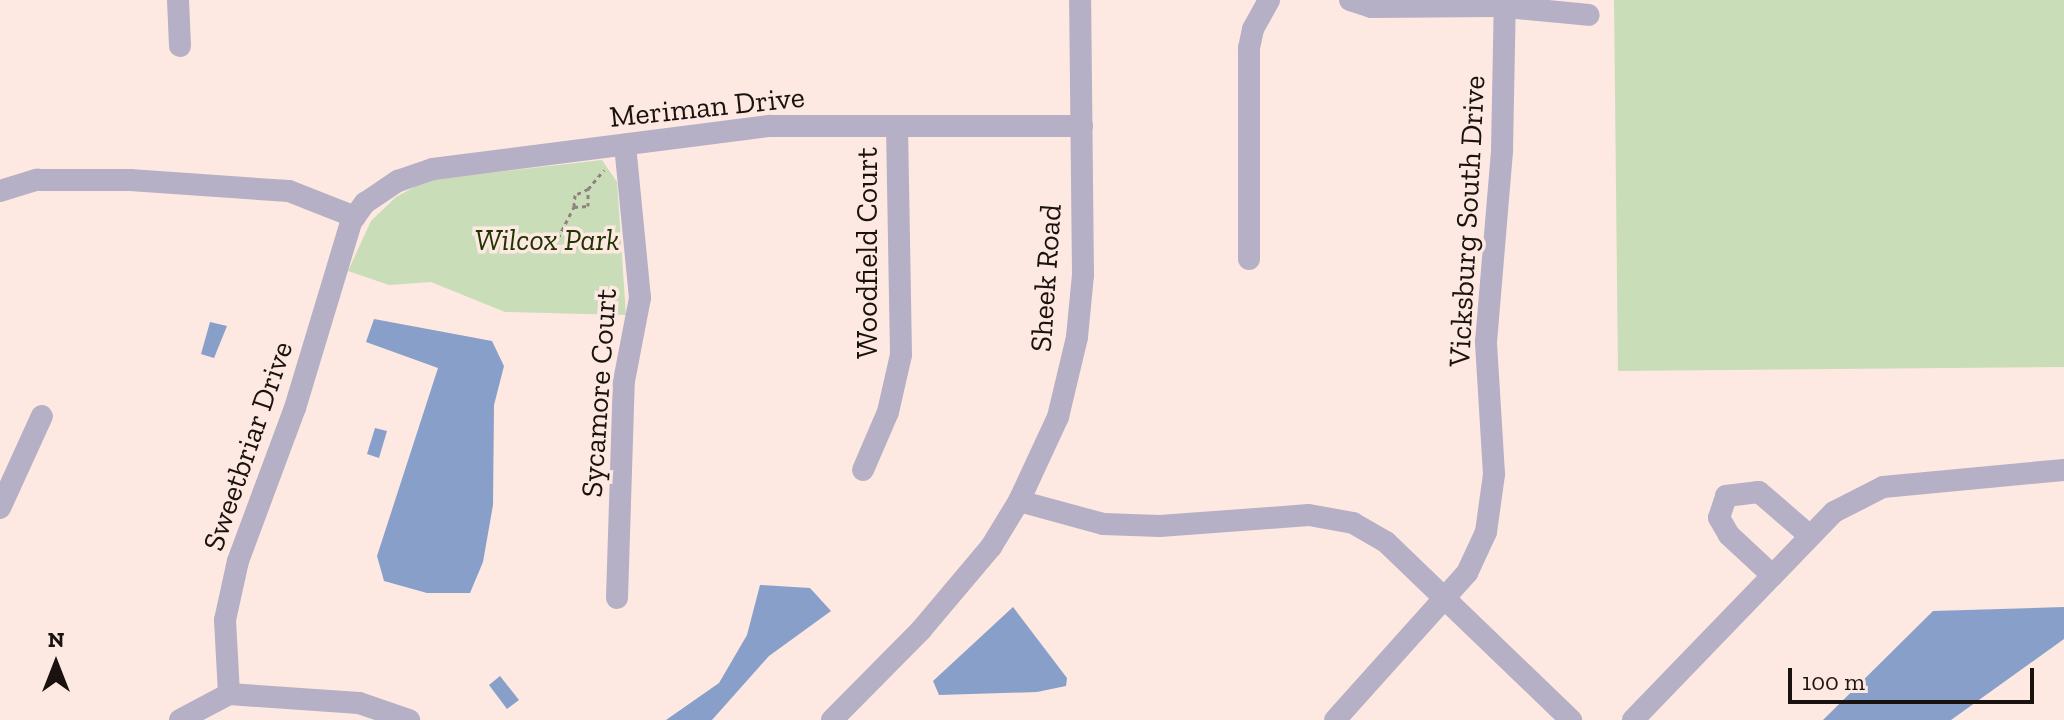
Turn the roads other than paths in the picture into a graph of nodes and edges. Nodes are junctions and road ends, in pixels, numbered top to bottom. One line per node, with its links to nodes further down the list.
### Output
1 (178, 0): 7 (street)
2 (1080, 0): 9 (street, Sheek Road)
3 (1269, 0): 13 (street)
4 (1350, 0): 5 (street)
5 (1505, 3): 6 (street); 21 (street, Vicksburg South Drive)
6 (1589, 15)
7 (180, 46)
8 (897, 126): 9 (street, Meriman Drive); 10 (street, Meriman Drive); 15 (street, Woodfield Court)
9 (1082, 126): 17 (street, Sheek Road)
10 (625, 145): 12 (street, Meriman Drive); 22 (street, Sycamore Court)
11 (0, 191): 12 (street)
12 (353, 219): 23 (street, Sweetbriar Drive)
13 (1249, 259)
14 (42, 416): 18 (street)
15 (863, 470)
16 (2064, 470): 19 (street)
17 (1019, 501): 21 (street); 26 (street, Sheek Road)
18 (0, 508)
19 (1810, 536): 20 (street); 20 (street)
20 (1772, 575): 29 (street)
21 (1443, 597): 27 (street, Vicksburg South Drive); 28 (street)
22 (617, 598)
23 (229, 694): 24 (street); 25 (street)
24 (180, 720)
25 (409, 720)
26 (832, 720)
27 (1335, 720)
28 (1571, 720)
29 (1633, 720)

